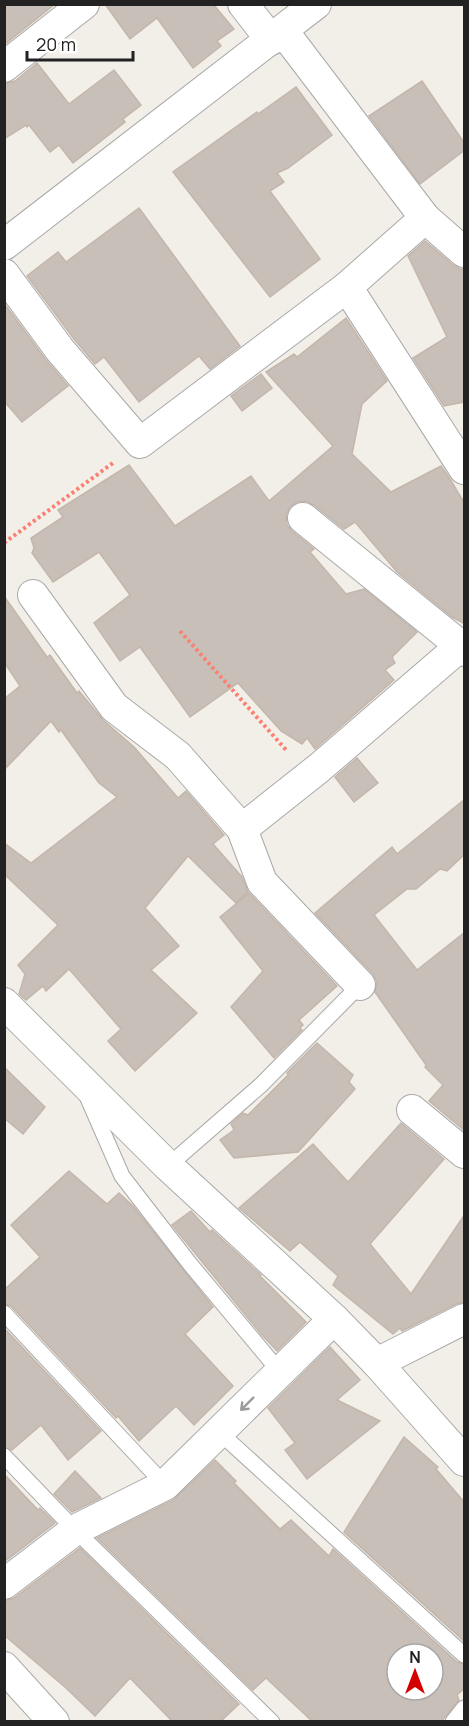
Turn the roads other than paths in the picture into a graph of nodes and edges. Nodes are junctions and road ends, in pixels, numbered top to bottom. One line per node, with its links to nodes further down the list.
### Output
1 (84, 4): 5 (street)
2 (243, 4): 4 (street)
3 (316, 4): 4 (street)
4 (277, 36): 6 (street); 7 (street)
5 (4, 67)
6 (425, 218): 8 (street); 10 (street)
7 (4, 245)
8 (465, 252)
9 (4, 274): 10 (street)
10 (347, 287): 11 (street)
11 (465, 469)
12 (303, 518): 14 (street)
13 (33, 595): 15 (street)
14 (463, 647): 15 (street)
15 (242, 829): 16 (street)
16 (360, 985): 21 (lane)
17 (4, 1003): 18 (street)
18 (78, 1077): 21 (street); 26 (lane)
19 (412, 1110): 20 (street)
20 (465, 1153)
21 (168, 1166): 23 (street)
22 (4, 1313): 30 (lane)
23 (334, 1319): 25 (street); 26 (street)
24 (465, 1319): 25 (street)
25 (377, 1364): 29 (street)
26 (280, 1372): 27 (street, one-way to 27)
27 (219, 1432): 30 (street); 33 (lane)
28 (4, 1456): 31 (lane)
29 (465, 1461)
30 (165, 1485): 31 (street)
31 (75, 1530): 32 (street); 36 (lane)
32 (4, 1584)
33 (465, 1655)
34 (4, 1666): 35 (street)
35 (54, 1722)
36 (272, 1722)

